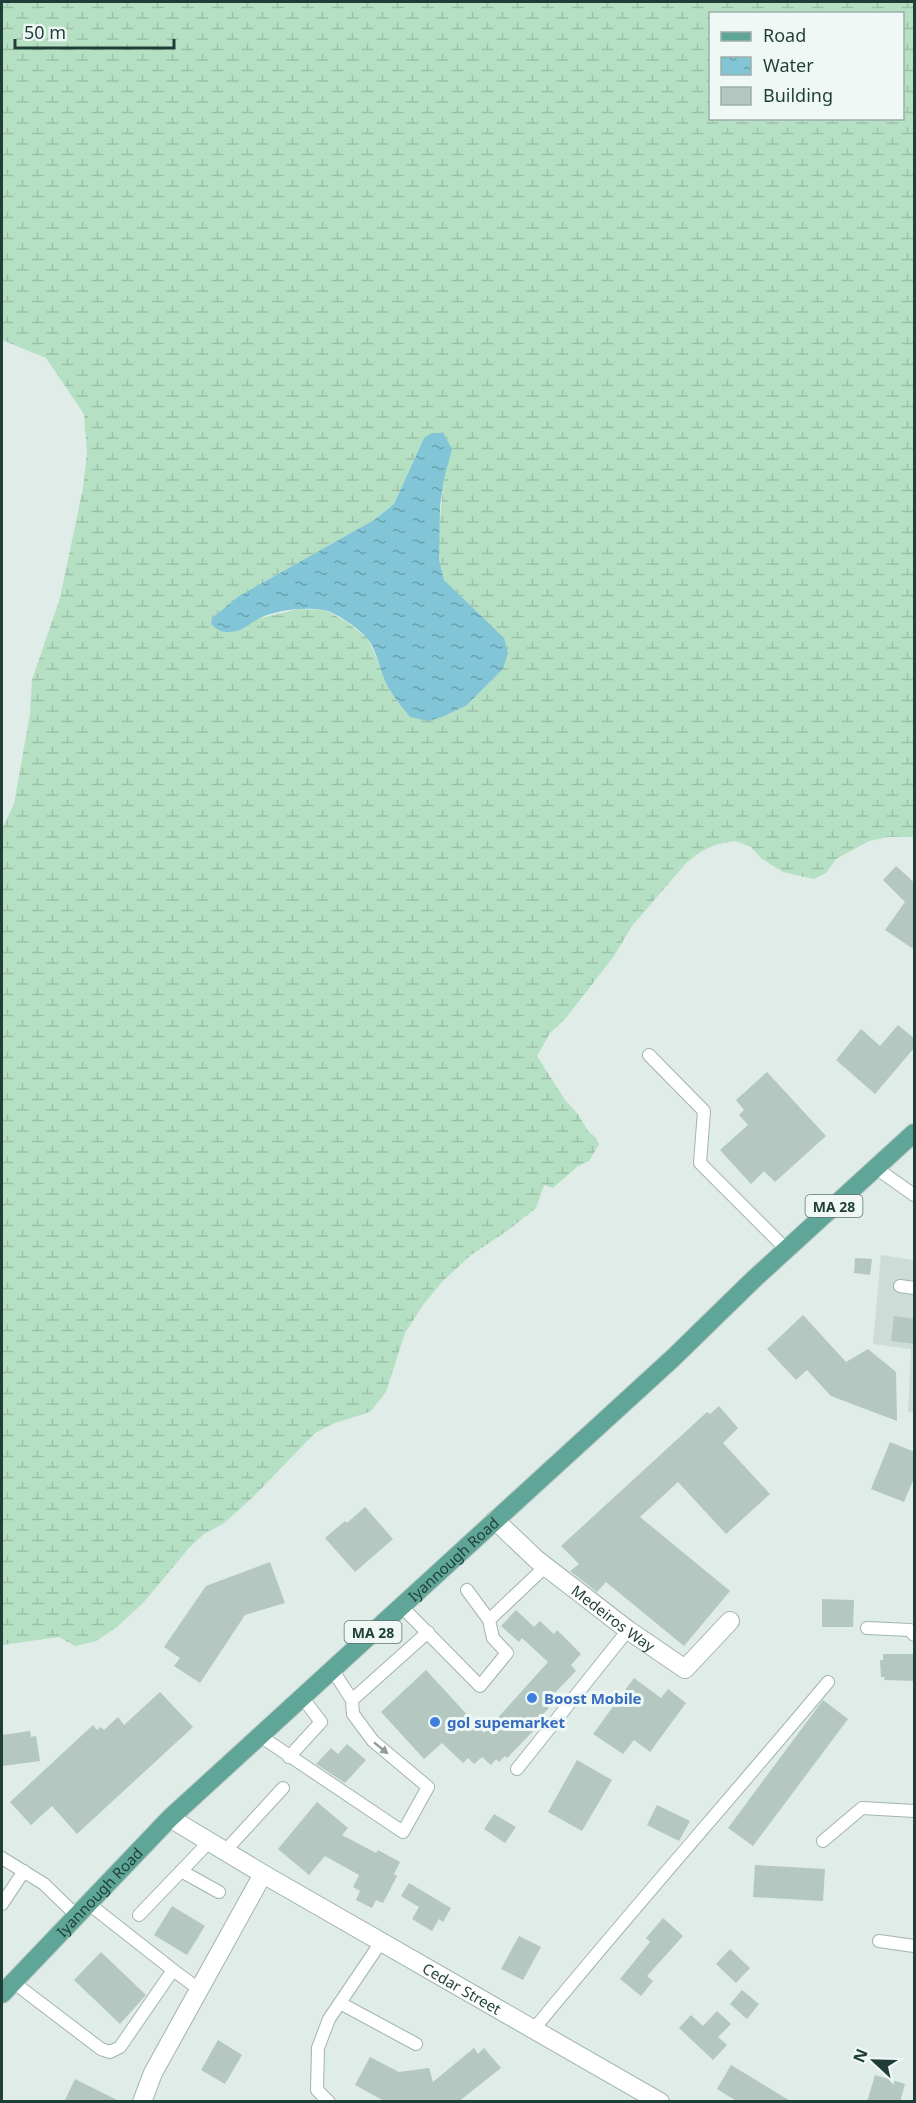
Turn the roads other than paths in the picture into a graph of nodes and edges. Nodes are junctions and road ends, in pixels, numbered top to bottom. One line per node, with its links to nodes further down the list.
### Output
1 (649, 1055): 5 (lane)
2 (915, 1133): 3 (main road, Iyannough Road / MA 28)
3 (876, 1168): 4 (lane); 5 (main road, Iyannough Road / MA 28)
4 (915, 1195)
5 (787, 1250): 8 (main road, Iyannough Road / MA 28)
6 (900, 1287): 7 (lane)
7 (915, 1288)
8 (495, 1521): 9 (street, Medeiros Way); 11 (main road, Iyannough Road / MA 28)
9 (546, 1566): 12 (lane); 15 (street, Medeiros Way)
10 (467, 1590): 12 (lane)
11 (402, 1607): 16 (lane); 18 (main road, Iyannough Road / MA 28)
12 (489, 1620): 16 (lane)
13 (730, 1621): 15 (street, Medeiros Way)
14 (867, 1628): 17 (lane)
15 (628, 1630): 24 (lane)
16 (428, 1632): 21 (lane)
17 (915, 1635)
18 (332, 1670): 20 (main road, Iyannough Road / MA 28); 21 (lane)
19 (828, 1682): 46 (lane)
20 (302, 1697): 22 (main road, Iyannough Road / MA 28); 23 (lane)
21 (352, 1700): 23 (lane, one-way to 23)
22 (260, 1736): 23 (lane); 27 (main road, Iyannough Road / MA 28)
23 (289, 1757)
24 (517, 1769)
25 (283, 1788): 30 (lane)
26 (915, 1811): 28 (lane)
27 (170, 1818): 29 (street, Cedar Street); 37 (main road, Iyannough Road / MA 28)
28 (823, 1841)
29 (209, 1842): 30 (street, Cedar Street); 33 (lane)
30 (225, 1851): 34 (street, Cedar Street)
31 (2, 1858): 32 (lane)
32 (24, 1871): 36 (lane); 37 (lane)
33 (182, 1871): 35 (lane); 38 (lane)
34 (263, 1874): 40 (street, Cedar Street); 44 (street)
35 (219, 1892)
36 (2, 1904)
37 (83, 1910): 42 (lane); 43 (main road, Iyannough Road / MA 28)
38 (140, 1915)
39 (879, 1941): 41 (lane)
40 (381, 1942): 45 (lane); 46 (street, Cedar Street)
41 (915, 1946)
42 (173, 1970): 43 (lane); 44 (lane)
43 (7, 1988)
44 (200, 1990): 48 (street)
45 (340, 2003): 47 (lane); 49 (lane)
46 (534, 2030): 50 (street, Cedar Street)
47 (416, 2044)
48 (142, 2102)
49 (329, 2102)
50 (660, 2102)

